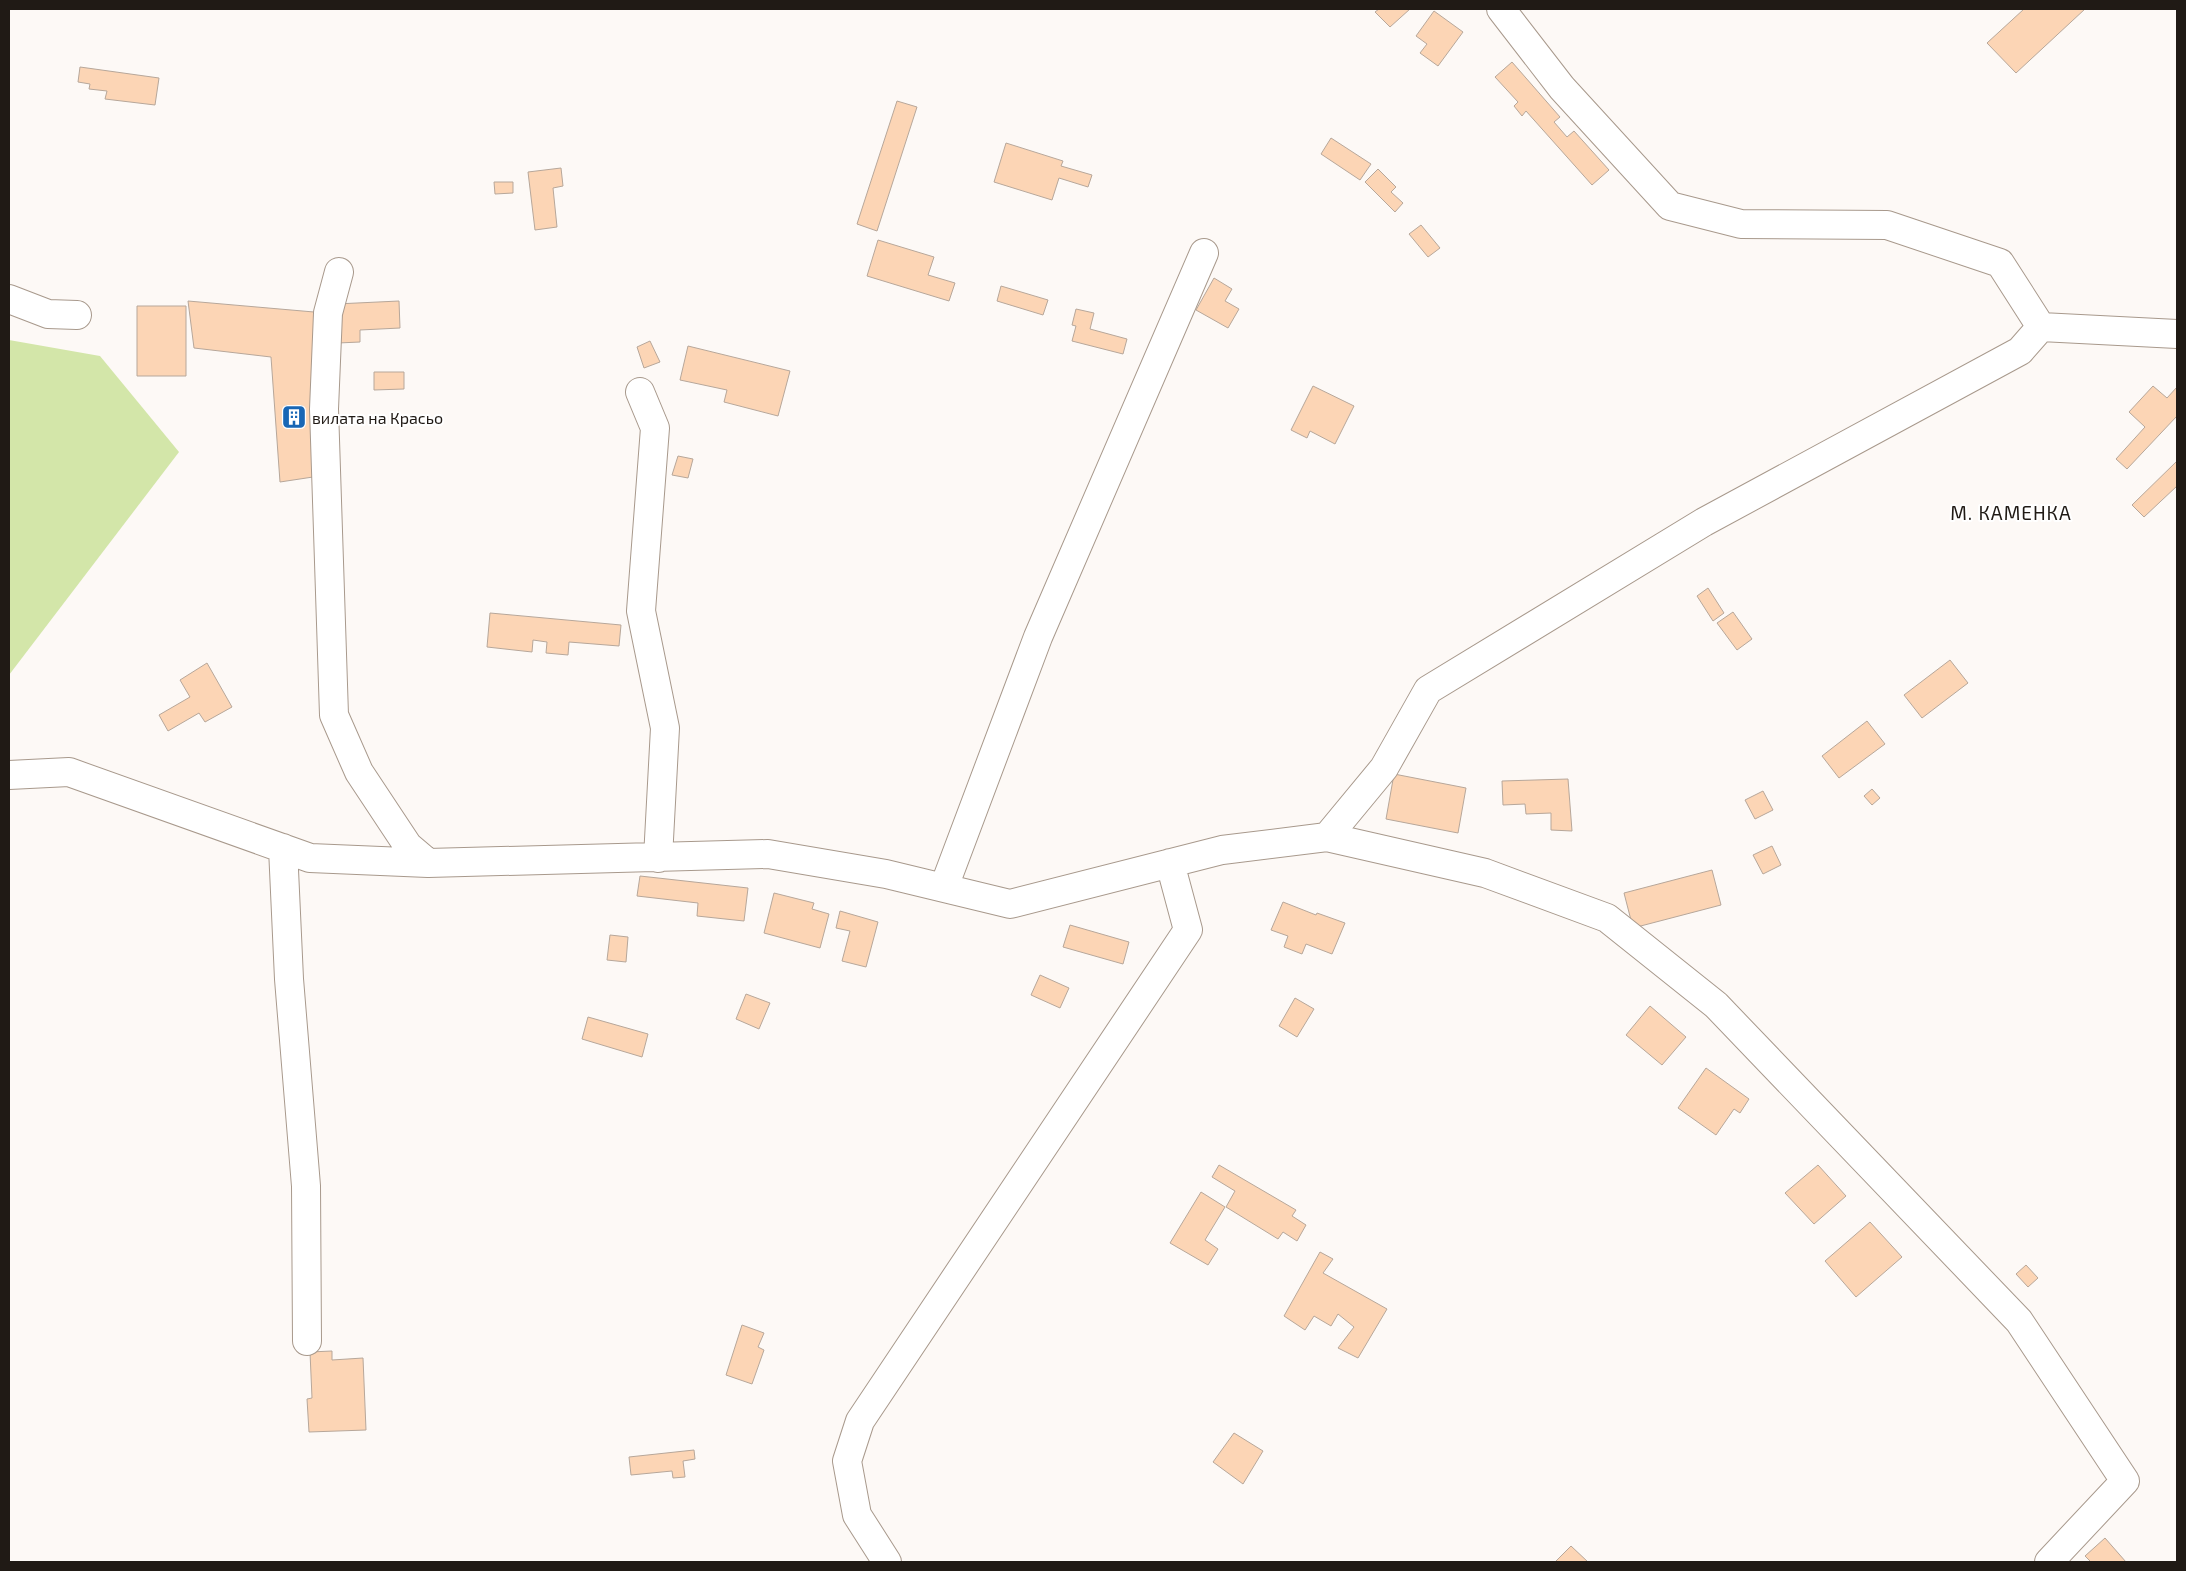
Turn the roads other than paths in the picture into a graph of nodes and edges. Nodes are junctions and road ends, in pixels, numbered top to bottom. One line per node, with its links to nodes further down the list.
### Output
1 (1501, 9): 6 (street)
2 (1204, 252): 15 (street)
3 (339, 272): 13 (street)
4 (9, 300): 5 (street)
5 (77, 314)
6 (2041, 327): 7 (street); 10 (street)
7 (2177, 334)
8 (640, 392): 12 (street)
9 (9, 775): 11 (street)
10 (1327, 838): 14 (street); 18 (street)
11 (283, 848): 13 (street); 16 (street)
12 (658, 858): 13 (street); 15 (street)
13 (428, 862)
14 (1170, 863): 15 (street); 17 (street)
15 (944, 887)
16 (307, 1341)
17 (887, 1562)
18 (2050, 1562)

